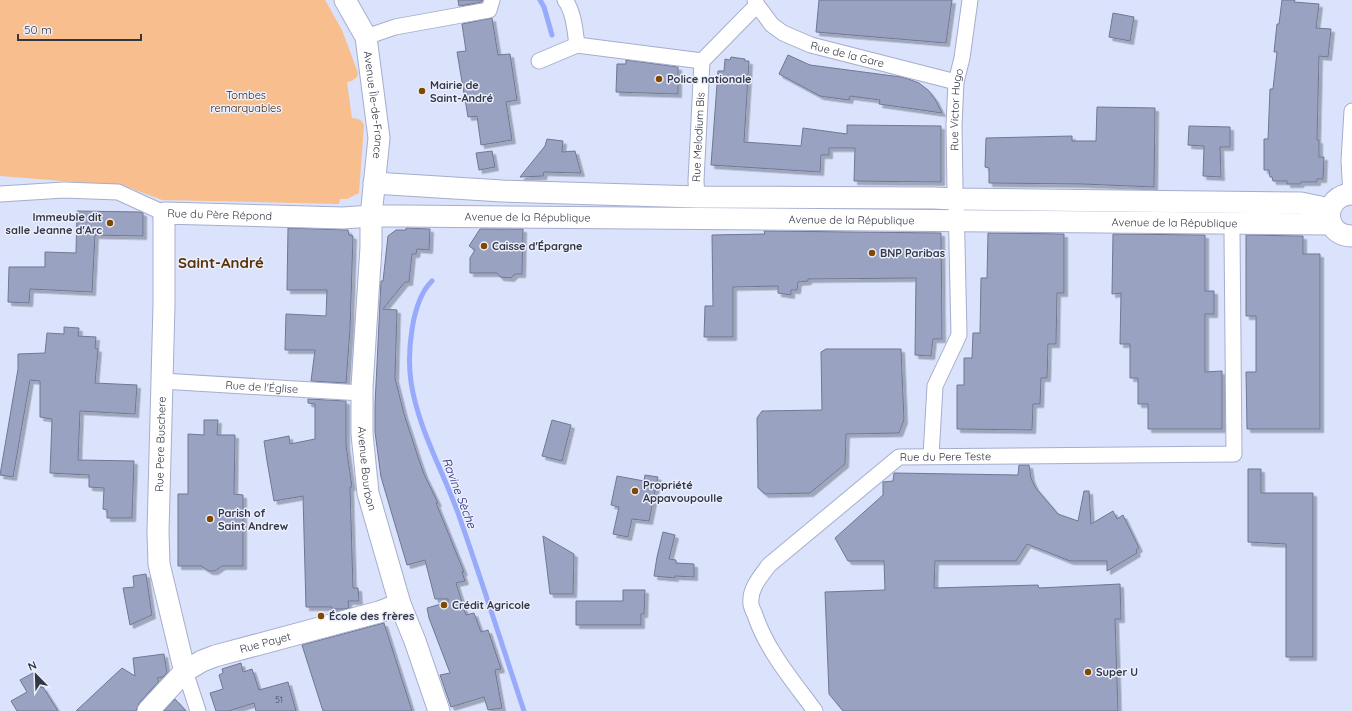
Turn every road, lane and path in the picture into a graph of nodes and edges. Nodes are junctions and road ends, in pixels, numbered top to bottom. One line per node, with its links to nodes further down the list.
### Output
1 (345, 0): 6 (main road, Avenue Île-de-France)
2 (565, 0): 7 (street)
3 (970, 0): 8 (street, Rue Victor Hugo)
4 (756, 2): 10 (street); 11 (street, Rue de la Gare)
5 (490, 5): 6 (street)
6 (366, 37): 14 (main road, Avenue Île-de-France)
7 (577, 45): 9 (street); 10 (street)
8 (962, 58): 11 (street); 12 (street, Rue Victor Hugo)
9 (539, 61)
10 (702, 61): 17 (street, Rue Melodium Bis)
11 (935, 76): 12 (street, Rue de la Gare)
12 (956, 82): 18 (street, Rue Victor Hugo)
13 (1352, 111): 16 (street)
14 (374, 183): 17 (main road, Avenue de la République); 20 (main road, Avenue Île-de-France)
15 (0, 194): 19 (street, Rue du Père Répond)
16 (1351, 194): 21 (main road)
17 (697, 197): 18 (main road, Avenue de la République)
18 (956, 199): 21 (main road, Avenue de la République); 22 (street, Rue Victor Hugo)
19 (164, 213): 20 (main road, Rue du Père Répond); 25 (main road, Rue Pere Buschere)
20 (371, 216): 22 (main road, Avenue de la République); 26 (main road, Avenue Bourbon)
21 (1330, 216): 23 (main road, Avenue de la République); 24 (main road)
22 (956, 221): 23 (main road, Avenue de la République); 27 (street, Rue Victor Hugo)
23 (1235, 222): 27 (street, Rue du Pere Teste)
24 (1352, 236)
25 (162, 381): 26 (street, Rue de l'Église); 29 (main road, Rue Pere Buschere)
26 (362, 393): 28 (main road, Avenue Bourbon)
27 (931, 456): 33 (street, Rue du Pere Teste)
28 (400, 604): 29 (main road, Rue Payet); 32 (main road, Avenue Bourbon)
29 (185, 671): 30 (main road, Rue Payet); 31 (street)
30 (148, 711)
31 (198, 711)
32 (439, 711)
33 (815, 711)

